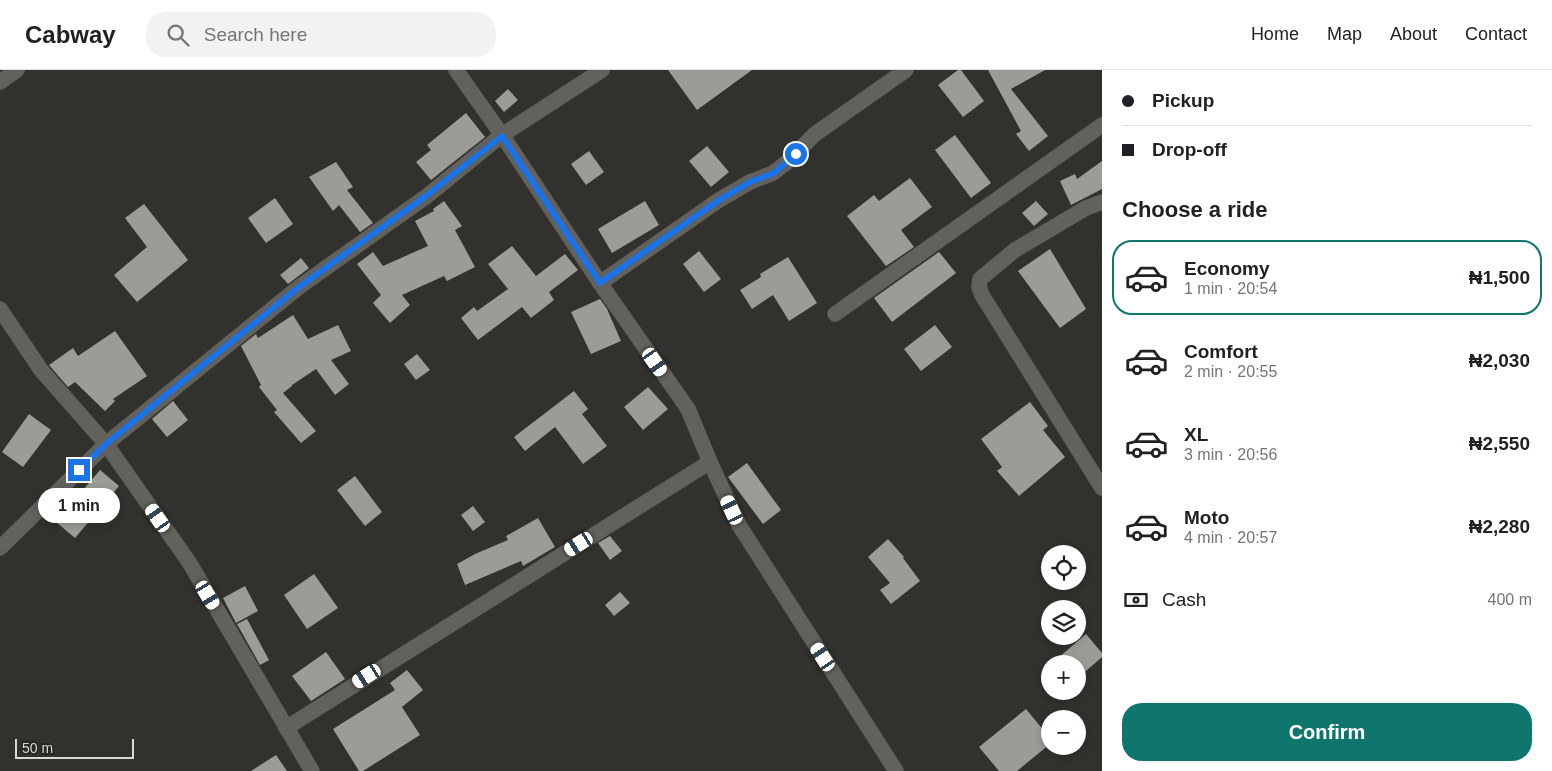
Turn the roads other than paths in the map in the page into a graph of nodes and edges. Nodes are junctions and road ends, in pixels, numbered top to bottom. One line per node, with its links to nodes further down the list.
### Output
1 (17, 70): 5 (street)
2 (456, 70): 7 (street)
3 (602, 70): 7 (street)
4 (906, 70): 9 (street)
5 (0, 82)
6 (1102, 125): 11 (street)
7 (502, 136): 9 (street); 12 (street)
8 (1102, 202): 14 (street)
9 (600, 283): 13 (street)
10 (0, 309): 12 (street)
11 (835, 314)
12 (106, 444): 15 (street); 16 (street)
13 (710, 462): 16 (street); 18 (street)
14 (1102, 488)
15 (0, 548)
16 (286, 728): 17 (street)
17 (312, 771)
18 (896, 771)

